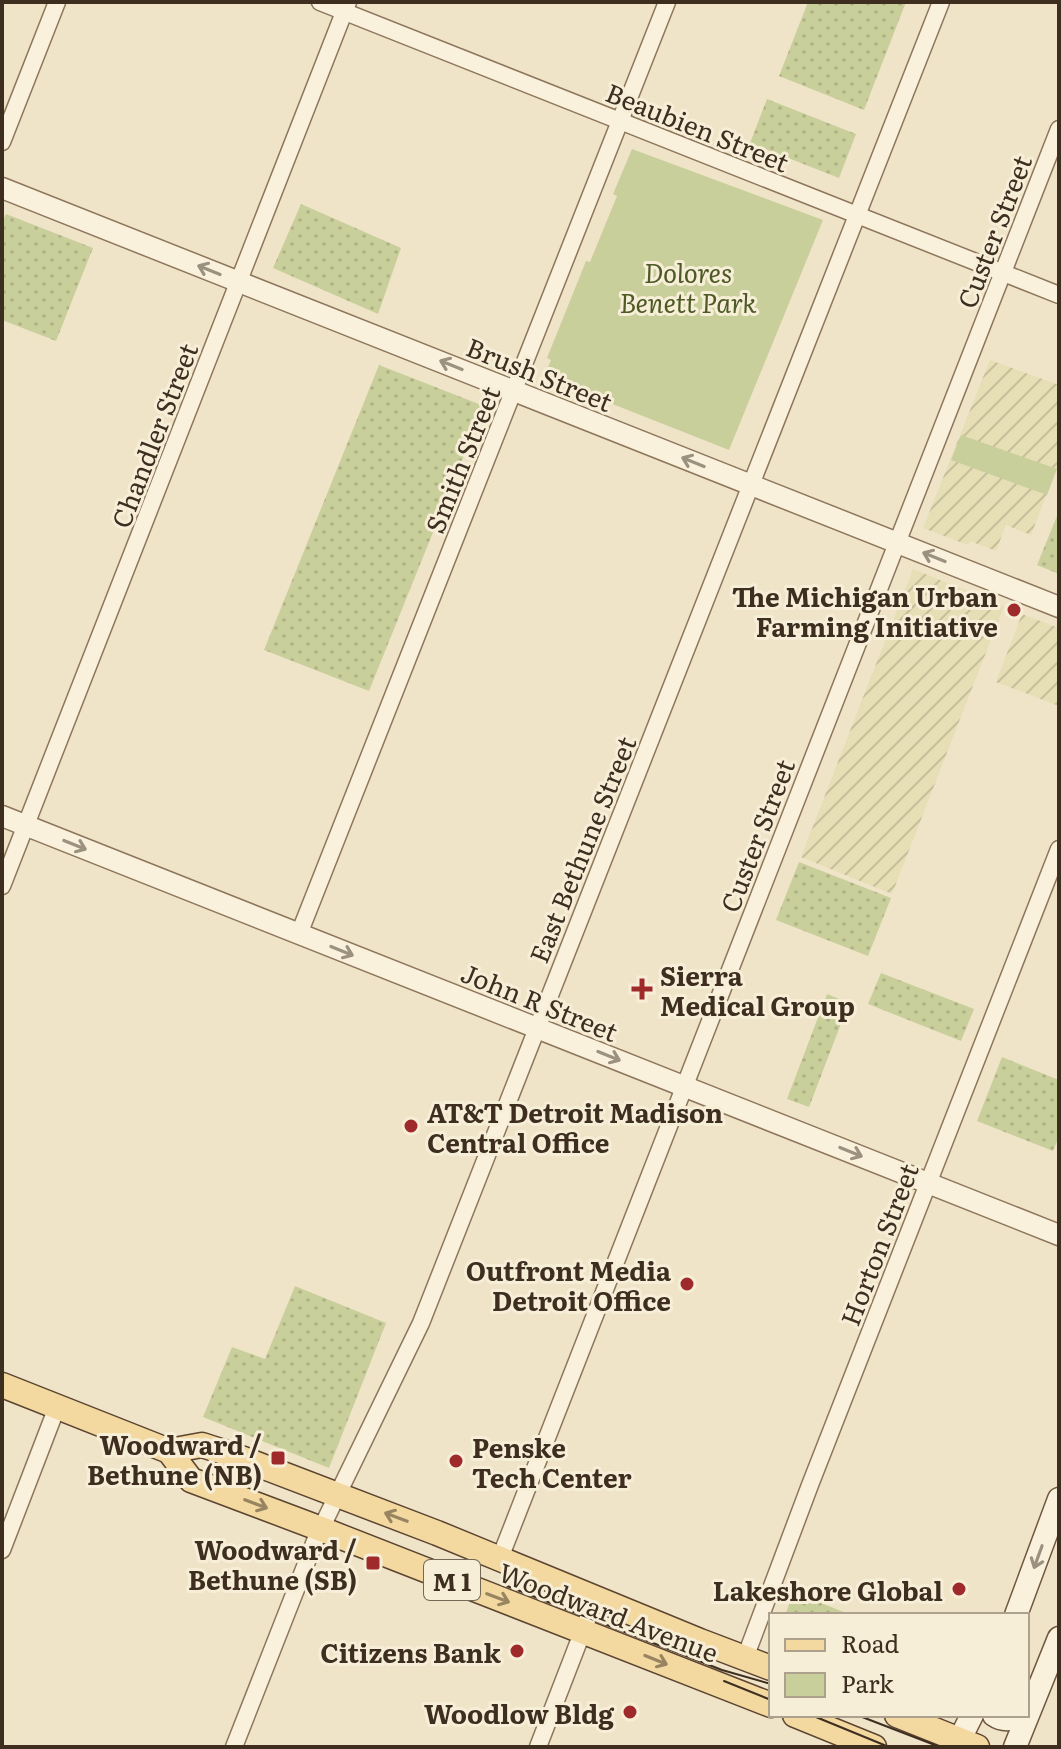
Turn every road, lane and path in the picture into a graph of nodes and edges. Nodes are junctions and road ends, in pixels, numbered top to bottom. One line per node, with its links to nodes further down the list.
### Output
1 (57, 2): 8 (street)
2 (320, 2): 5 (street, Beaubien Street)
3 (667, 2): 6 (street, Smith Street)
4 (941, 2): 10 (street, East Bethune Street)
5 (346, 7): 6 (street, Beaubien Street); 12 (street, Chandler Street)
6 (620, 121): 10 (street, Beaubien Street); 14 (street, Smith Street)
7 (1059, 129): 11 (street, Custer Street)
8 (2, 142)
9 (2, 188): 12 (street, Brush Street, one-way to 9)
10 (857, 215): 11 (street, Beaubien Street); 15 (street, East Bethune Street)
11 (1003, 272): 13 (street, Beaubien Street); 16 (street, Custer Street)
12 (239, 282): 14 (street, Brush Street, one-way to 12); 19 (street, Chandler Street)
13 (1059, 295)
14 (514, 390): 15 (street, Brush Street, one-way to 14); 22 (street, Smith Street)
15 (751, 485): 16 (street, Brush Street); 23 (street, East Bethune Street)
16 (897, 542): 17 (street, Brush Street, one-way to 16); 24 (street, Custer Street)
17 (1059, 607)
18 (2, 816): 19 (street, John R Street)
19 (26, 825): 21 (street, Chandler Street); 22 (street, John R Street, one-way to 22)
20 (1059, 849): 25 (street, Horton Street)
21 (2, 886)
22 (299, 934): 23 (street, John R Street, one-way to 23)
23 (536, 1028): 24 (street, John R Street, one-way to 24); 30 (street, East Bethune Street)
24 (684, 1086): 25 (street, John R Street, one-way to 25); 34 (street, Custer Street)
25 (928, 1183): 26 (street, John R Street); 39 (street, Horton Street)
26 (1059, 1235)
27 (2, 1385): 28 (main road, Woodward Avenue / M 1)
28 (57, 1407): 29 (main road, Woodward Avenue / M 1); 33 (street)
29 (169, 1451): 30 (main road, Woodward Avenue / M 1); 32 (main road, Woodward Avenue / M 1, one-way to 32)
30 (338, 1495): 32 (street, East Bethune Street); 34 (main road, Woodward Avenue / M 1, one-way to 30)
31 (1059, 1499): 36 (main road, one-way to 36)
32 (321, 1529): 37 (main road, Woodward Avenue / M 1, one-way to 37); 50 (street, East Bethune Street)
33 (2, 1550)
34 (500, 1558): 35 (main road, Woodward Avenue / M 1)
35 (596, 1597): 37 (street); 39 (main road, Woodward Avenue / M 1)
36 (1017, 1613)
37 (583, 1631): 41 (main road, Woodward Avenue / M 1, one-way to 41); 51 (street)
38 (1059, 1638): 42 (main road)
39 (745, 1658): 40 (main road, Woodward Avenue / M 1)
40 (769, 1667)
41 (769, 1704)
42 (1029, 1709)
43 (800, 1717): 52 (main road)
44 (901, 1717): 49 (main road)
45 (971, 1717): 49 (main road)
46 (996, 1717): 47 (main road)
47 (1016, 1717)
48 (1026, 1717): 53 (main road)
49 (964, 1745)
50 (234, 1747)
51 (538, 1747)
52 (874, 1747)
53 (1015, 1747)

